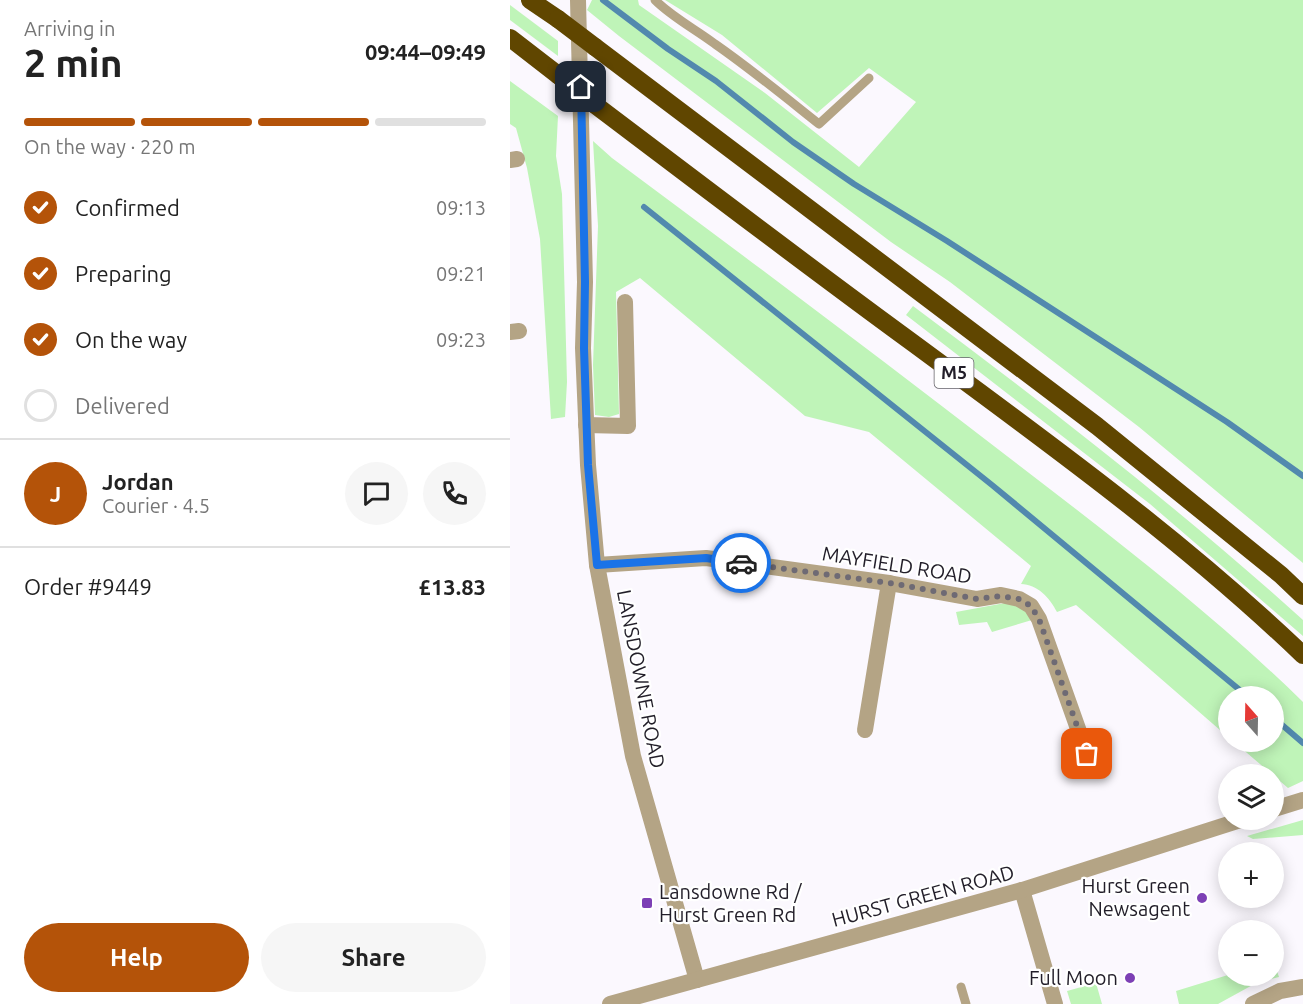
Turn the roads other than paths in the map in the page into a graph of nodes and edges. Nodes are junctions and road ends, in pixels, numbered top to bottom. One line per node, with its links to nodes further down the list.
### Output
1 (530, 0): 10 (highway, M5, bridge)
2 (578, 0): 7 (street, LANSDOWNE ROAD)
3 (655, 0): 5 (lane)
4 (510, 38): 11 (highway, M5, bridge)
5 (868, 78)
6 (625, 302): 7 (street)
7 (586, 425): 8 (street, LANSDOWNE ROAD)
8 (597, 565): 9 (street, MAYFIELD ROAD); 18 (street, LANSDOWNE ROAD)
9 (890, 583): 12 (street); 13 (street, MAYFIELD ROAD)
10 (1303, 596)
11 (1303, 655)
12 (865, 730)
13 (1087, 754)
14 (1303, 800): 15 (street)
15 (1284, 806)
16 (1218, 827): 17 (street, HURST GREEN ROAD)
17 (1022, 890): 18 (street, HURST GREEN ROAD); 23 (street)
18 (697, 980): 21 (street, HURST GREEN ROAD)
19 (961, 987): 22 (lane)
20 (1303, 987): 24 (street)
21 (610, 1004)
22 (966, 1004)
23 (1056, 1004)
24 (1252, 1004)

